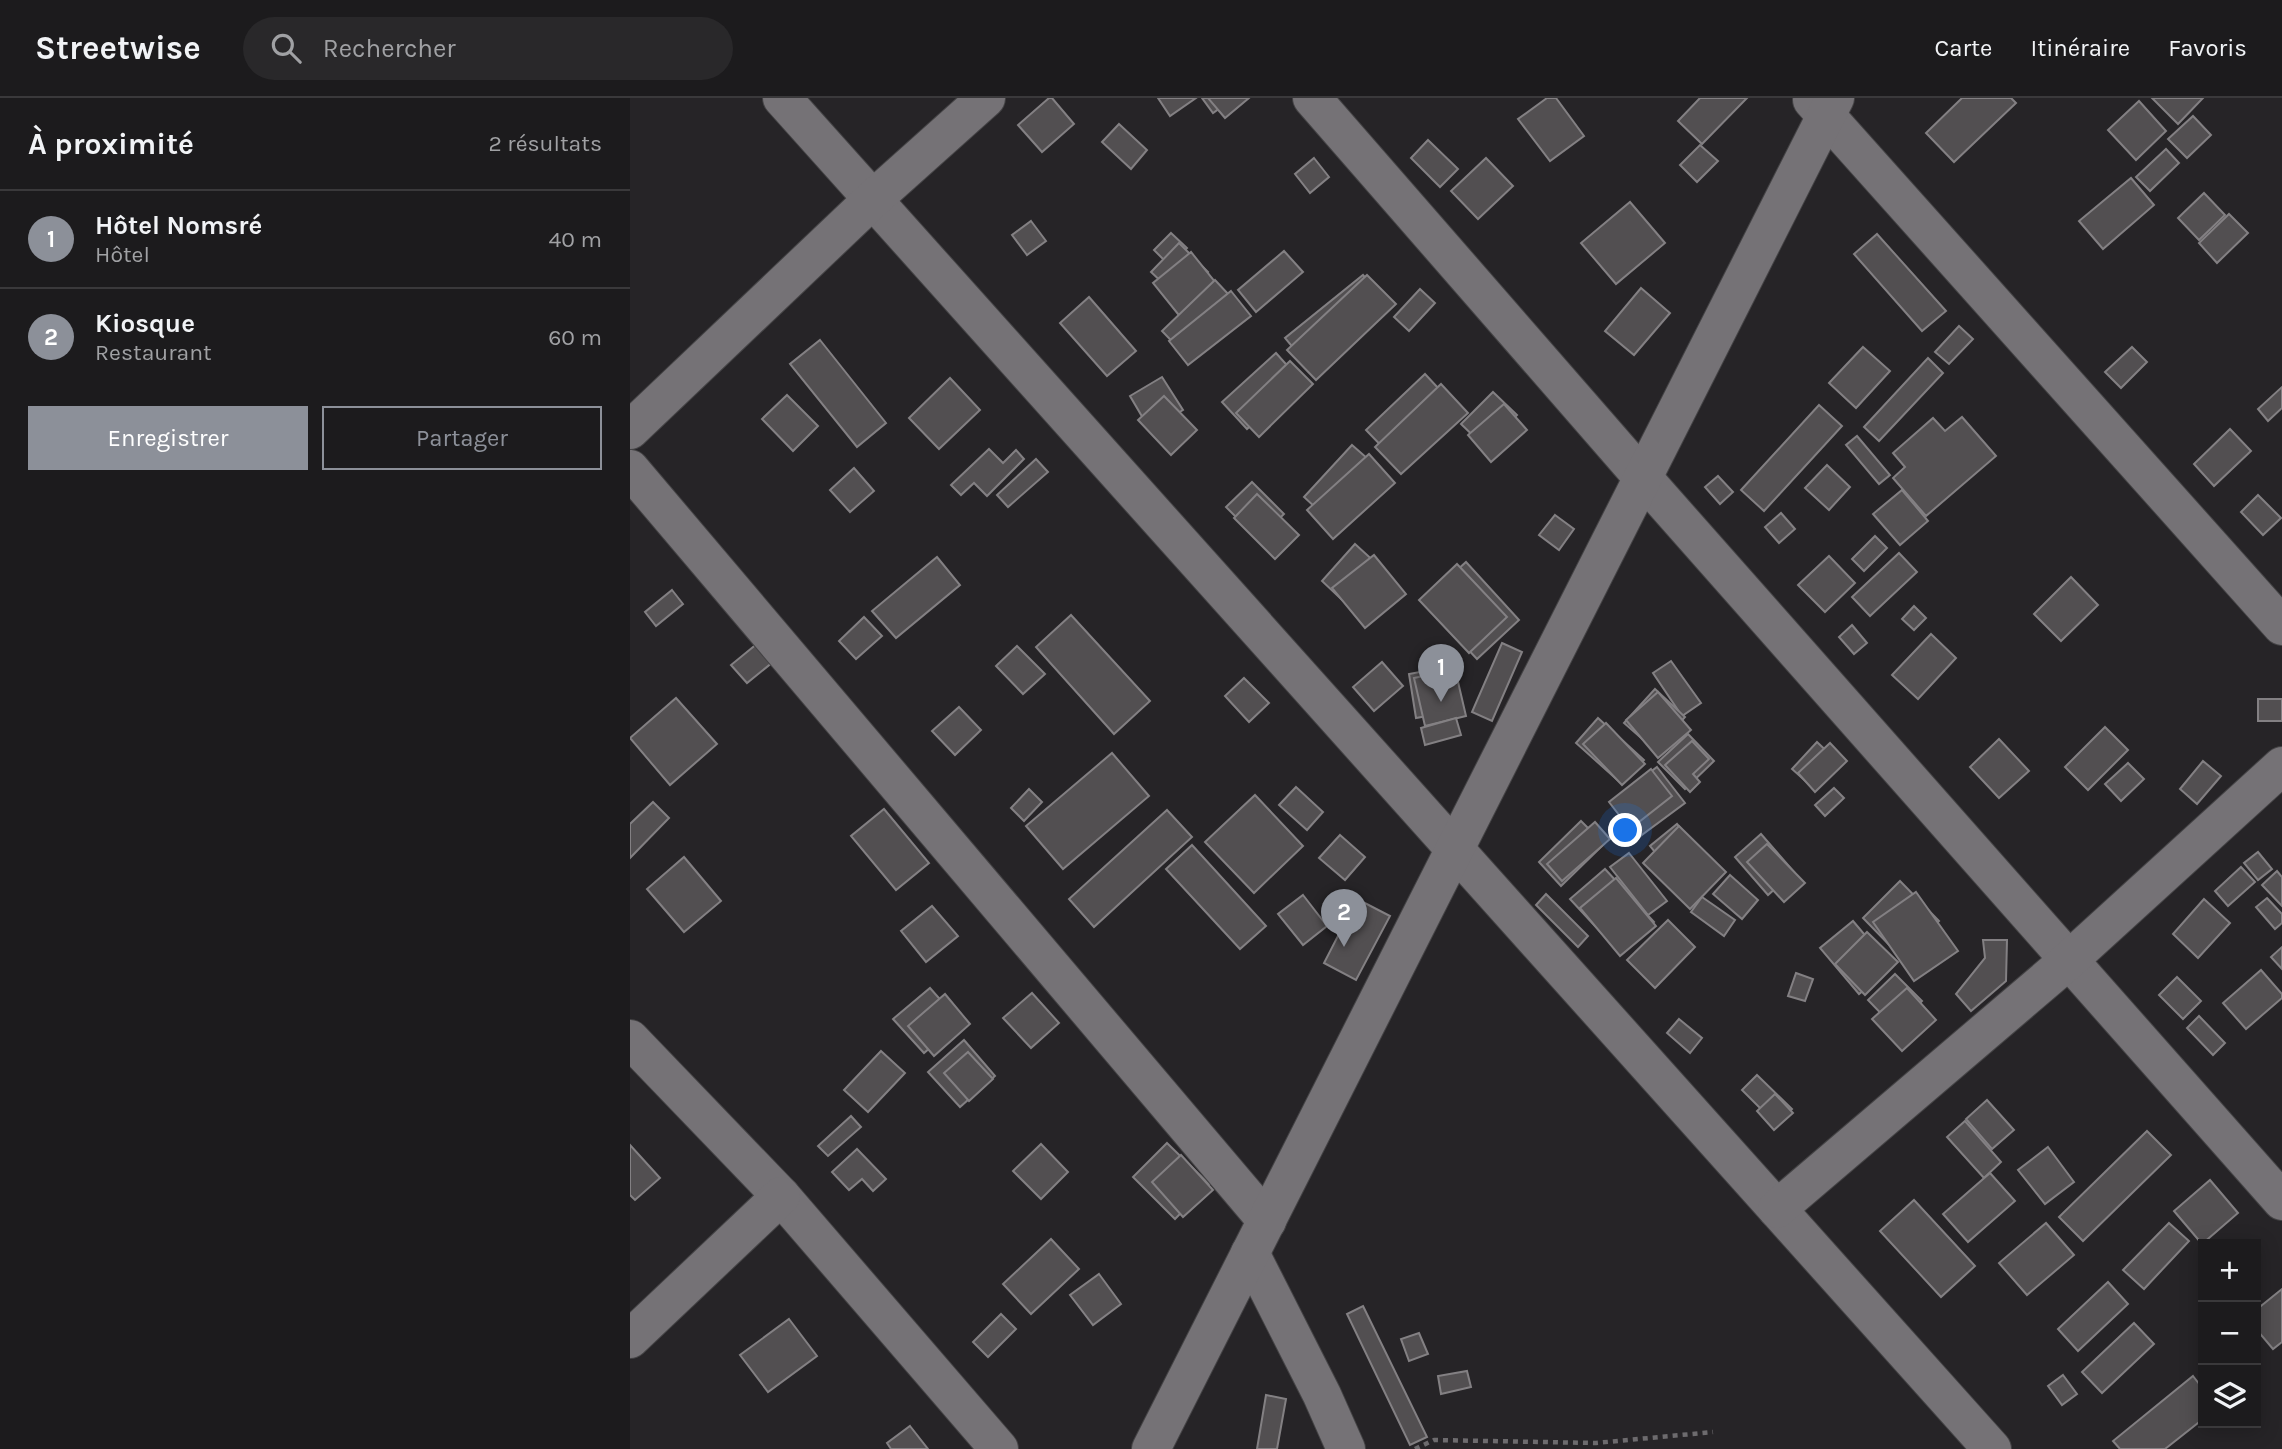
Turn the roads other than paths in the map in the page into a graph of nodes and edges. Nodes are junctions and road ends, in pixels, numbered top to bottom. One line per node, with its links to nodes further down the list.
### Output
1 (782, 98): 5 (street)
2 (986, 98): 5 (street)
3 (1312, 98): 8 (street)
4 (1824, 104): 8 (street); 9 (street)
5 (872, 200): 6 (street); 11 (street)
6 (630, 430)
7 (630, 469): 17 (street)
8 (1643, 478): 11 (street); 12 (street)
9 (2282, 626)
10 (2282, 766): 12 (street)
11 (1454, 850): 16 (street); 17 (street)
12 (2069, 960): 15 (street); 16 (street)
13 (630, 1039): 14 (street)
14 (781, 1196): 18 (street); 19 (street)
15 (2282, 1201)
16 (1777, 1209): 22 (street)
17 (1259, 1237): 20 (street); 21 (street)
18 (630, 1339)
19 (999, 1449)
20 (1151, 1449)
21 (1346, 1449)
22 (1992, 1449)

